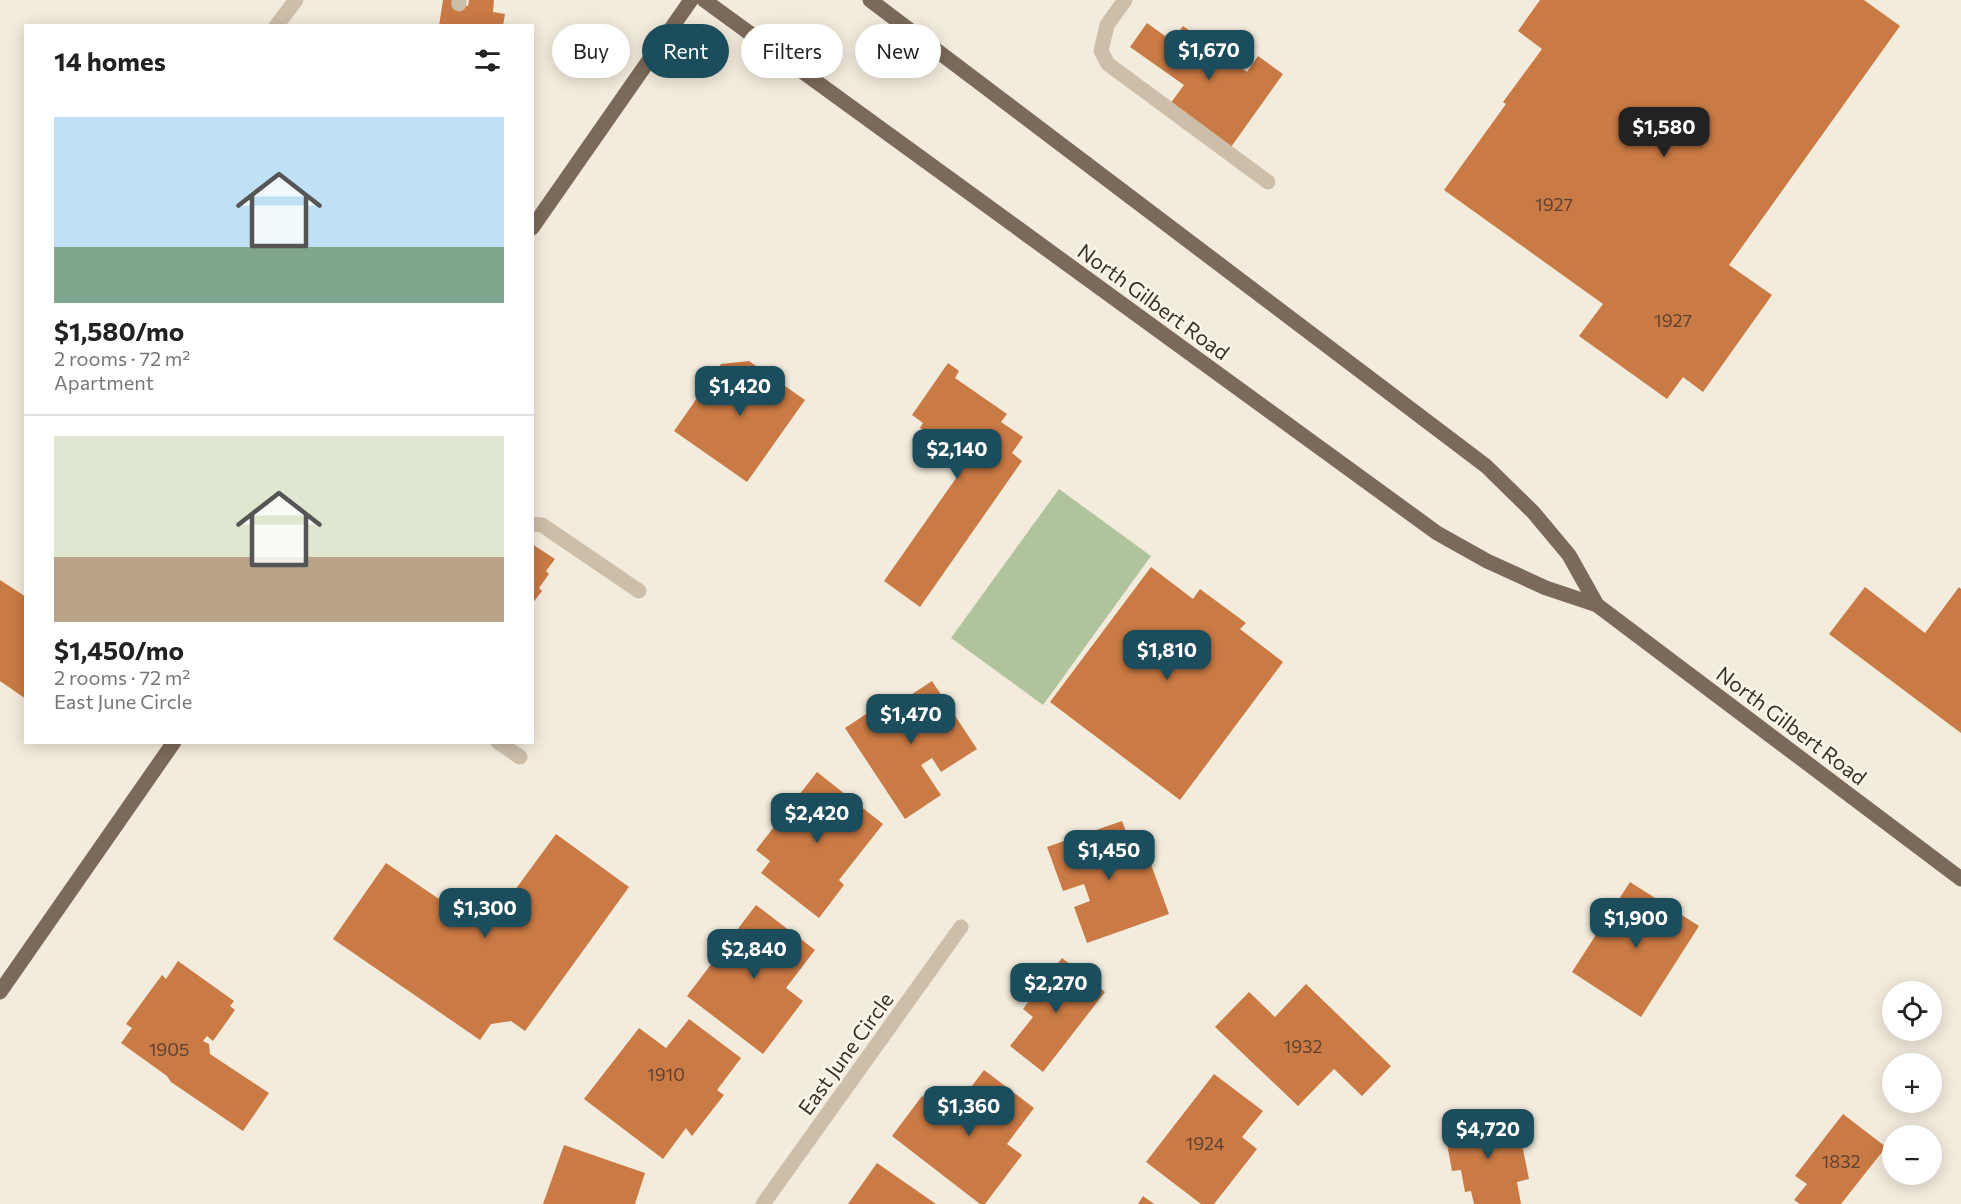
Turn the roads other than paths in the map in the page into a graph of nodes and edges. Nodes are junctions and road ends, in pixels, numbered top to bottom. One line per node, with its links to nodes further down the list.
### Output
1 (296, 0): 6 (street)
2 (691, 0): 8 (main road)
3 (704, 0): 11 (main road, North Gilbert Road)
4 (870, 0): 11 (main road, North Gilbert Road)
5 (1125, 0): 7 (street)
6 (278, 24)
7 (1268, 182)
8 (534, 225)
9 (534, 524): 10 (street)
10 (639, 591)
11 (1597, 605): 15 (main road, North Gilbert Road)
12 (173, 744): 17 (main road)
13 (501, 744): 14 (street)
14 (520, 757)
15 (1961, 879)
16 (961, 927): 18 (street, East June Circle)
17 (0, 992)
18 (763, 1204)

